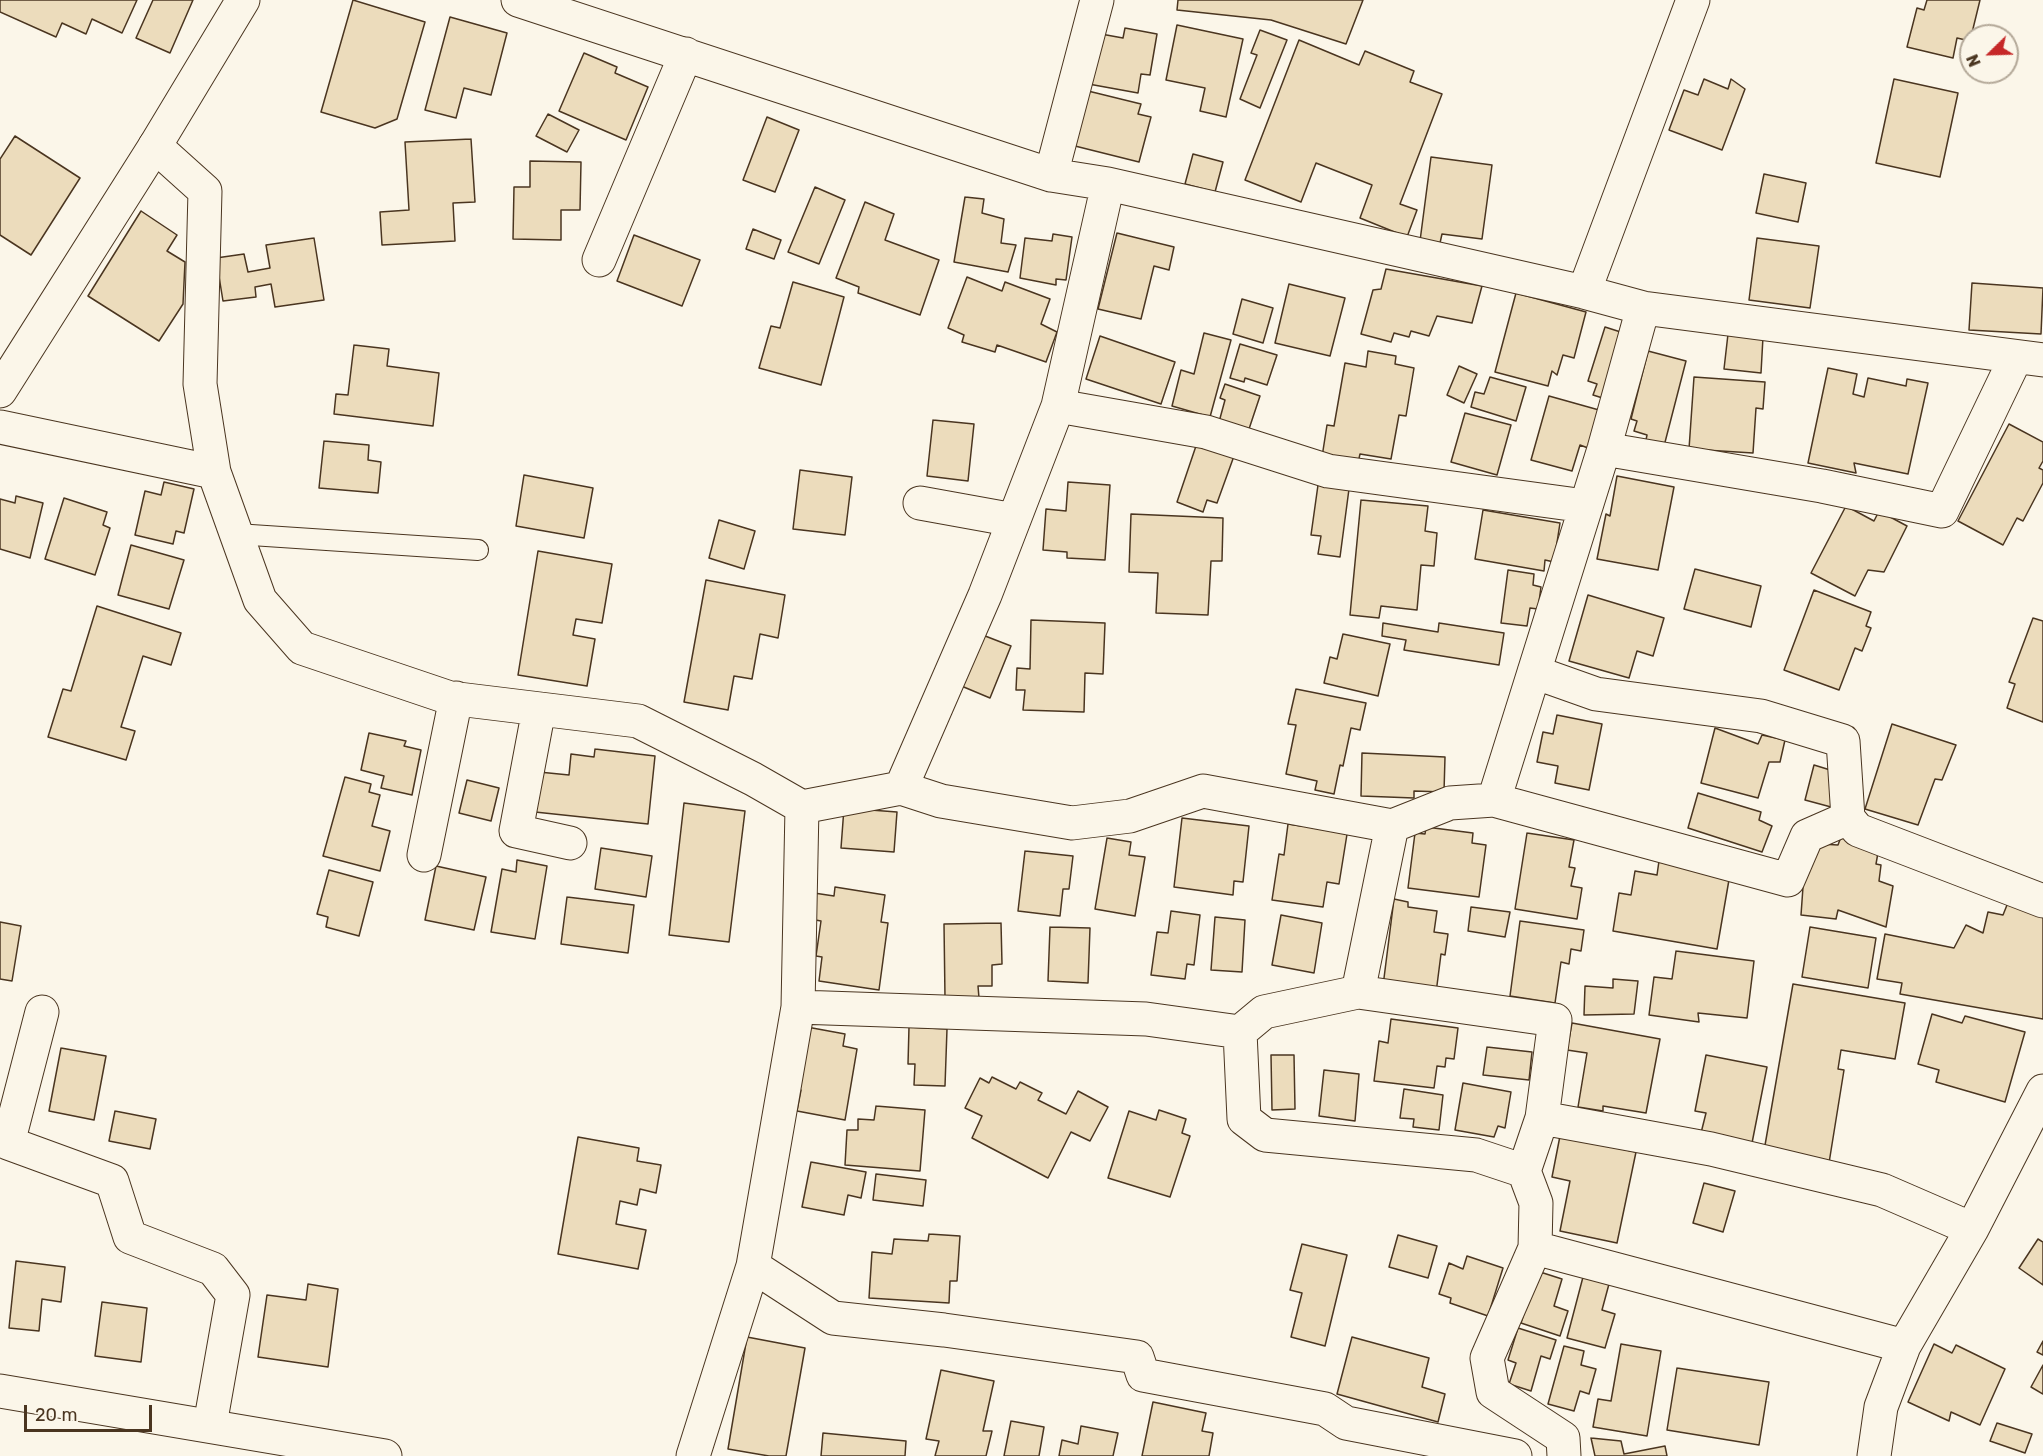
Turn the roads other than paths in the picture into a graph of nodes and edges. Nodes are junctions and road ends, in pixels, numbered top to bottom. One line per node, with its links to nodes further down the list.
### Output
1 (243, 0): 6 (street)
2 (518, 0): 5 (street)
3 (1097, 0): 7 (street)
4 (1693, 0): 10 (street)
5 (686, 54): 7 (street); 9 (street)
6 (155, 146): 13 (street); 17 (street)
7 (1052, 175): 8 (street)
8 (1108, 184): 10 (street); 14 (street)
9 (599, 261)
10 (1584, 292): 11 (street)
11 (1643, 308): 12 (street); 16 (street)
12 (2030, 358): 16 (street)
13 (0, 391)
14 (1058, 406): 19 (street); 20 (street)
15 (0, 427): 17 (street)
16 (1604, 449): 19 (street)
17 (214, 472): 21 (street)
18 (920, 503): 20 (street)
19 (1585, 506): 23 (street)
20 (1014, 520): 26 (street)
21 (236, 534): 22 (lane); 24 (street)
22 (478, 550)
23 (1534, 672): 27 (street); 29 (street)
24 (456, 698): 25 (street); 32 (street)
25 (539, 709): 28 (street); 31 (street)
26 (901, 788): 28 (street); 30 (street)
27 (1494, 800): 29 (street); 30 (street)
28 (802, 807): 35 (street)
29 (1848, 818): 33 (street)
30 (1392, 826): 34 (street)
31 (570, 843)
32 (424, 855)
33 (2043, 901)
34 (1358, 992): 37 (street); 39 (street)
35 (798, 1007): 37 (street); 43 (street)
36 (42, 1012): 46 (street)
37 (1240, 1032): 40 (street)
38 (2043, 1091): 41 (street)
39 (1542, 1118): 40 (street); 41 (street)
40 (1524, 1171): 42 (street)
41 (1972, 1229): 44 (street)
42 (1534, 1248): 44 (street); 50 (street)
43 (753, 1266): 48 (street); 49 (street)
44 (1904, 1346): 51 (street)
45 (0, 1391): 46 (street)
46 (210, 1425): 47 (street)
47 (385, 1456)
48 (693, 1456)
49 (1515, 1456)
50 (1564, 1456)
51 (1874, 1456)

